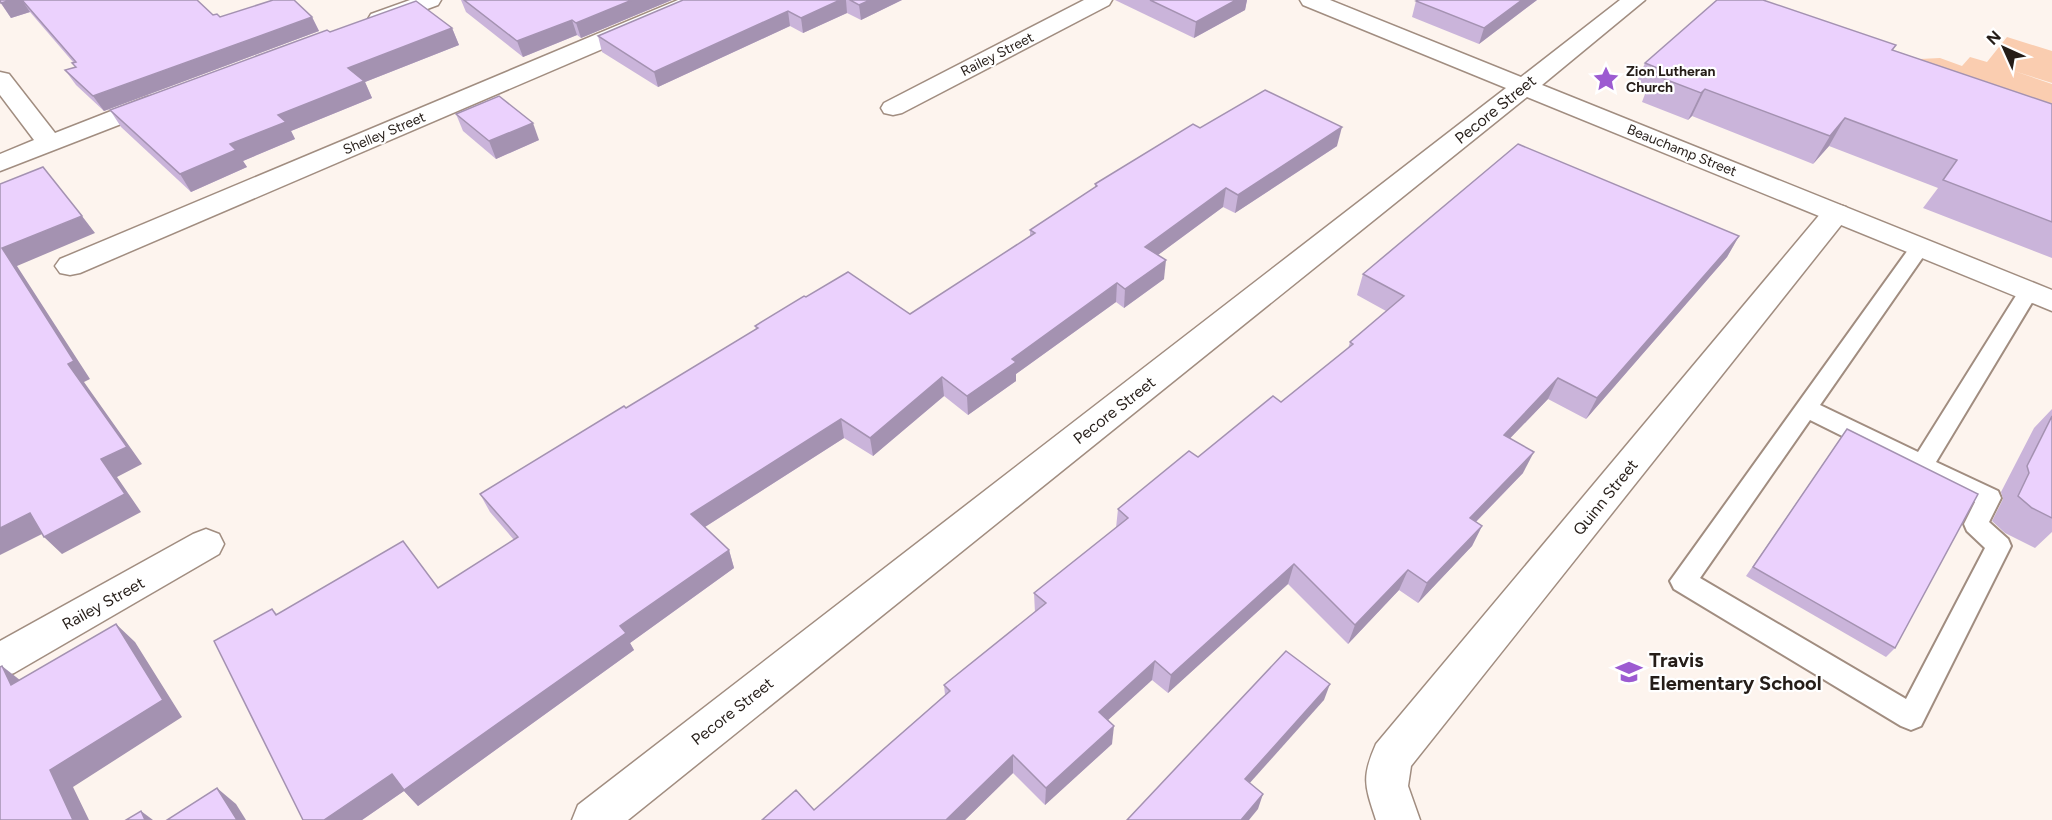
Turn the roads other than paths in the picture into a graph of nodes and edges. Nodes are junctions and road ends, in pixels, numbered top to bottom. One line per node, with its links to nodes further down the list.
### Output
1 (430, 0): 6 (street)
2 (698, 0): 15 (street, Shelley Street)
3 (1101, 0): 10 (street, Railey Street)
4 (1311, 0): 8 (street, Beauchamp Street)
5 (1634, 0): 8 (street, Pecore Street)
6 (353, 29)
7 (0, 79): 11 (street)
8 (1525, 86): 13 (street, Beauchamp Street); 22 (street, Pecore Street)
9 (175, 94): 11 (street)
10 (893, 108)
11 (49, 142): 12 (street)
12 (0, 163)
13 (1836, 213): 14 (street, Beauchamp Street); 21 (street, Quinn Street)
14 (1920, 247): 16 (street, Beauchamp Street); 17 (lane)
15 (70, 266)
16 (2040, 296): 18 (lane)
17 (1806, 408): 18 (lane); 18 (lane)
18 (1922, 465)
19 (206, 544): 20 (street, Railey Street)
20 (0, 661)
21 (1392, 803)
22 (594, 820)

